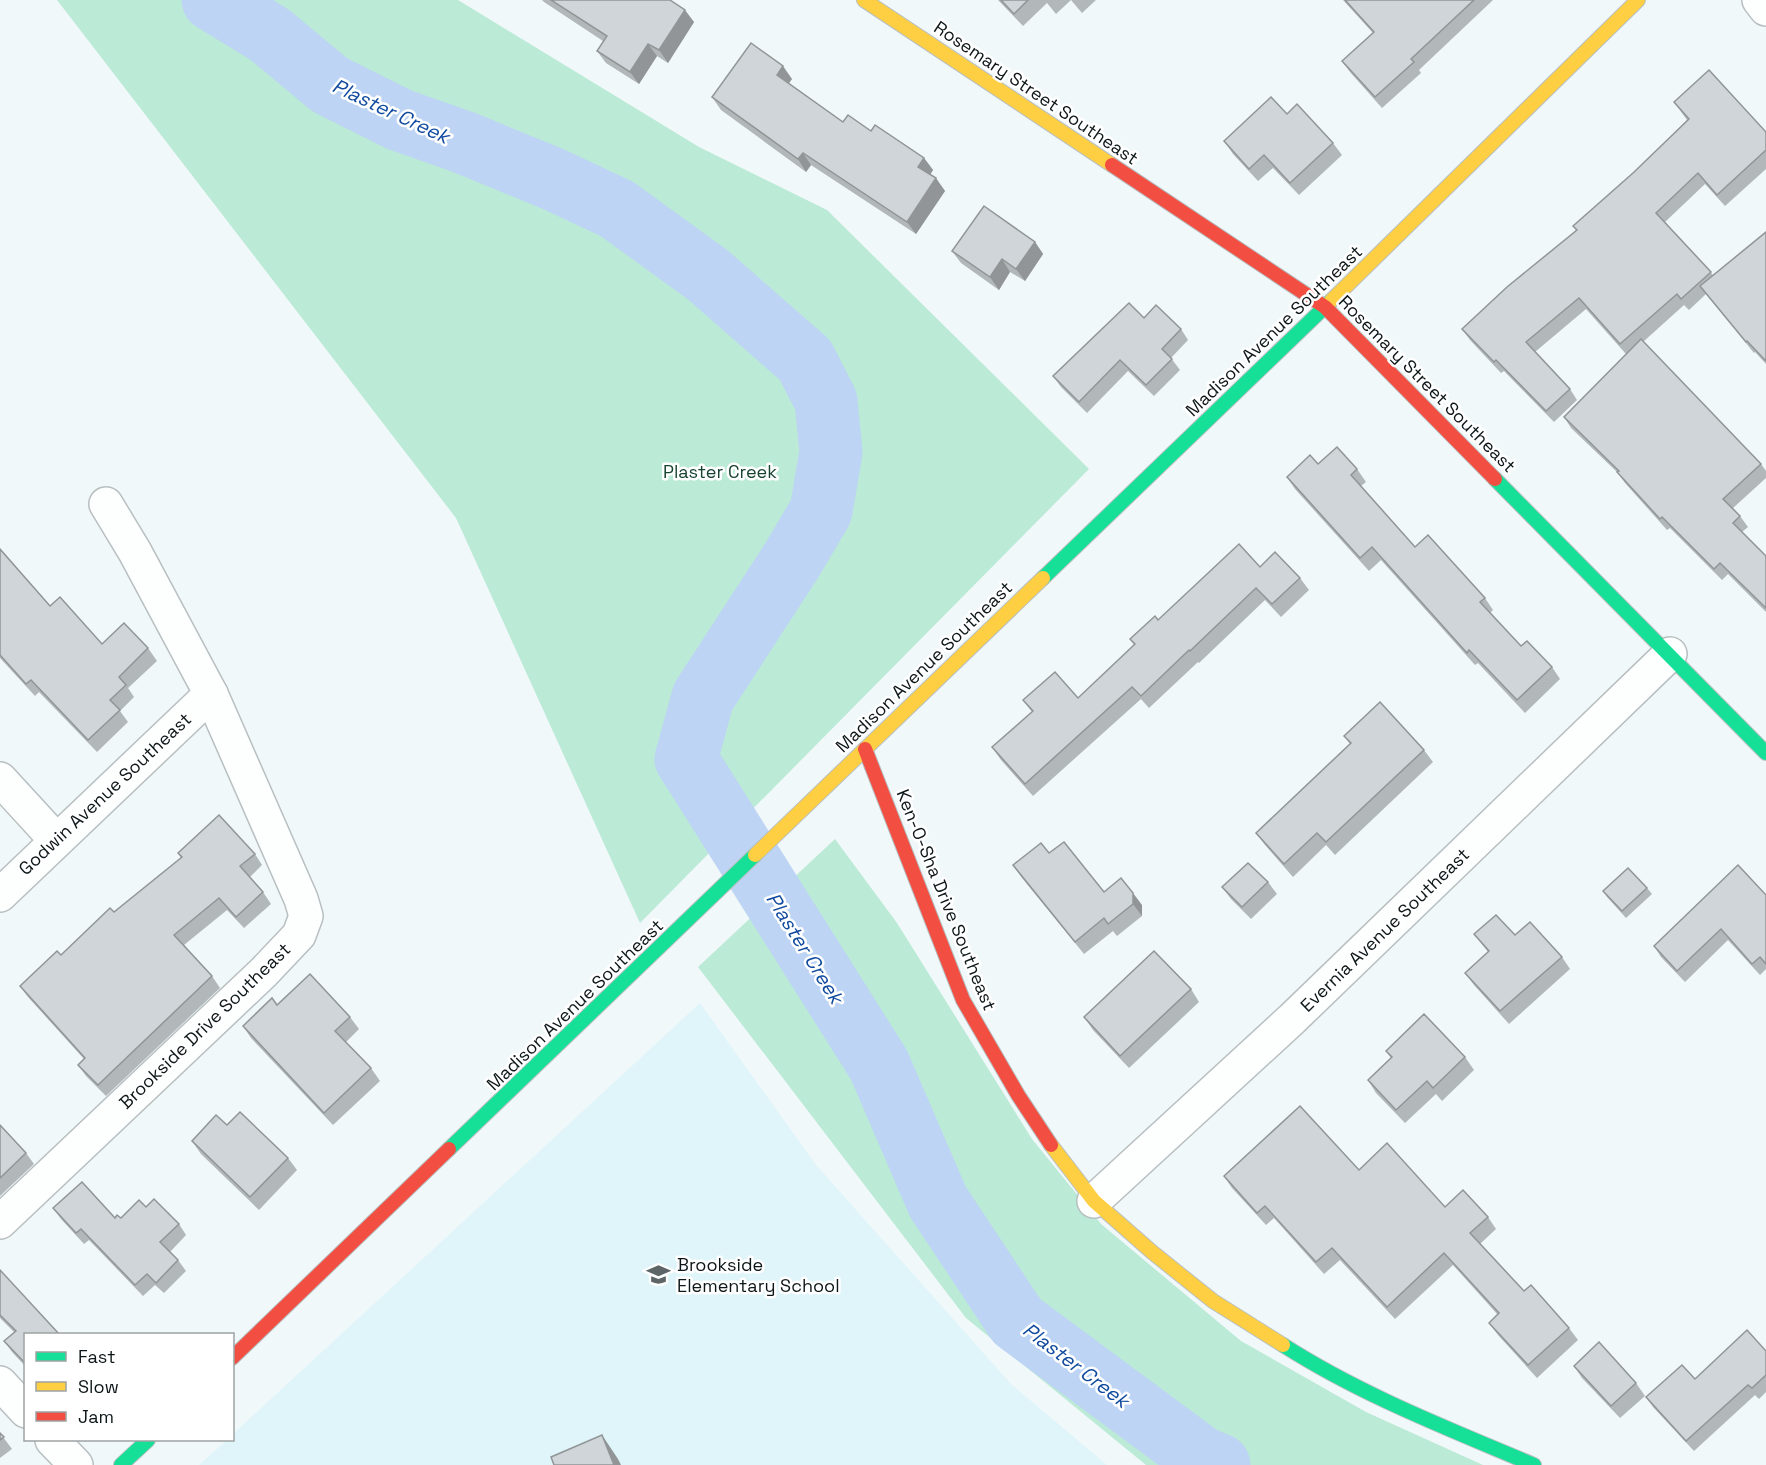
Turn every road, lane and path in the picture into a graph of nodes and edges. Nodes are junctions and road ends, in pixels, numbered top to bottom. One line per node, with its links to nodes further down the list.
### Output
1 (864, 0): 5 (street, Rosemary Street Southeast)
2 (1638, 0): 5 (street, Madison Avenue Southeast)
3 (1759, 0): 4 (street)
4 (1766, 9)
5 (1325, 307): 7 (street, Rosemary Street Southeast); 9 (street, Madison Avenue Southeast)
6 (106, 504): 8 (street, Brookside Drive Southeast)
7 (1670, 654): 10 (street, Rosemary Street Southeast); 14 (street, Evernia Avenue Southeast)
8 (211, 694): 12 (street, Godwin Avenue Southeast); 15 (street, Brookside Drive Southeast)
9 (865, 749): 14 (street, Ken-O-Sha Drive Southeast); 16 (street, Madison Avenue Southeast)
10 (1766, 753)
11 (0, 779): 12 (street)
12 (56, 840): 13 (street, Godwin Avenue Southeast)
13 (0, 895)
14 (1094, 1201): 23 (street, Ken-O-Sha Drive Southeast)
15 (0, 1222)
16 (234, 1356)
17 (0, 1383): 18 (street)
18 (24, 1409)
19 (53, 1441): 21 (street)
20 (147, 1441): 22 (street)
21 (76, 1465)
22 (121, 1465)
23 (1534, 1465)

